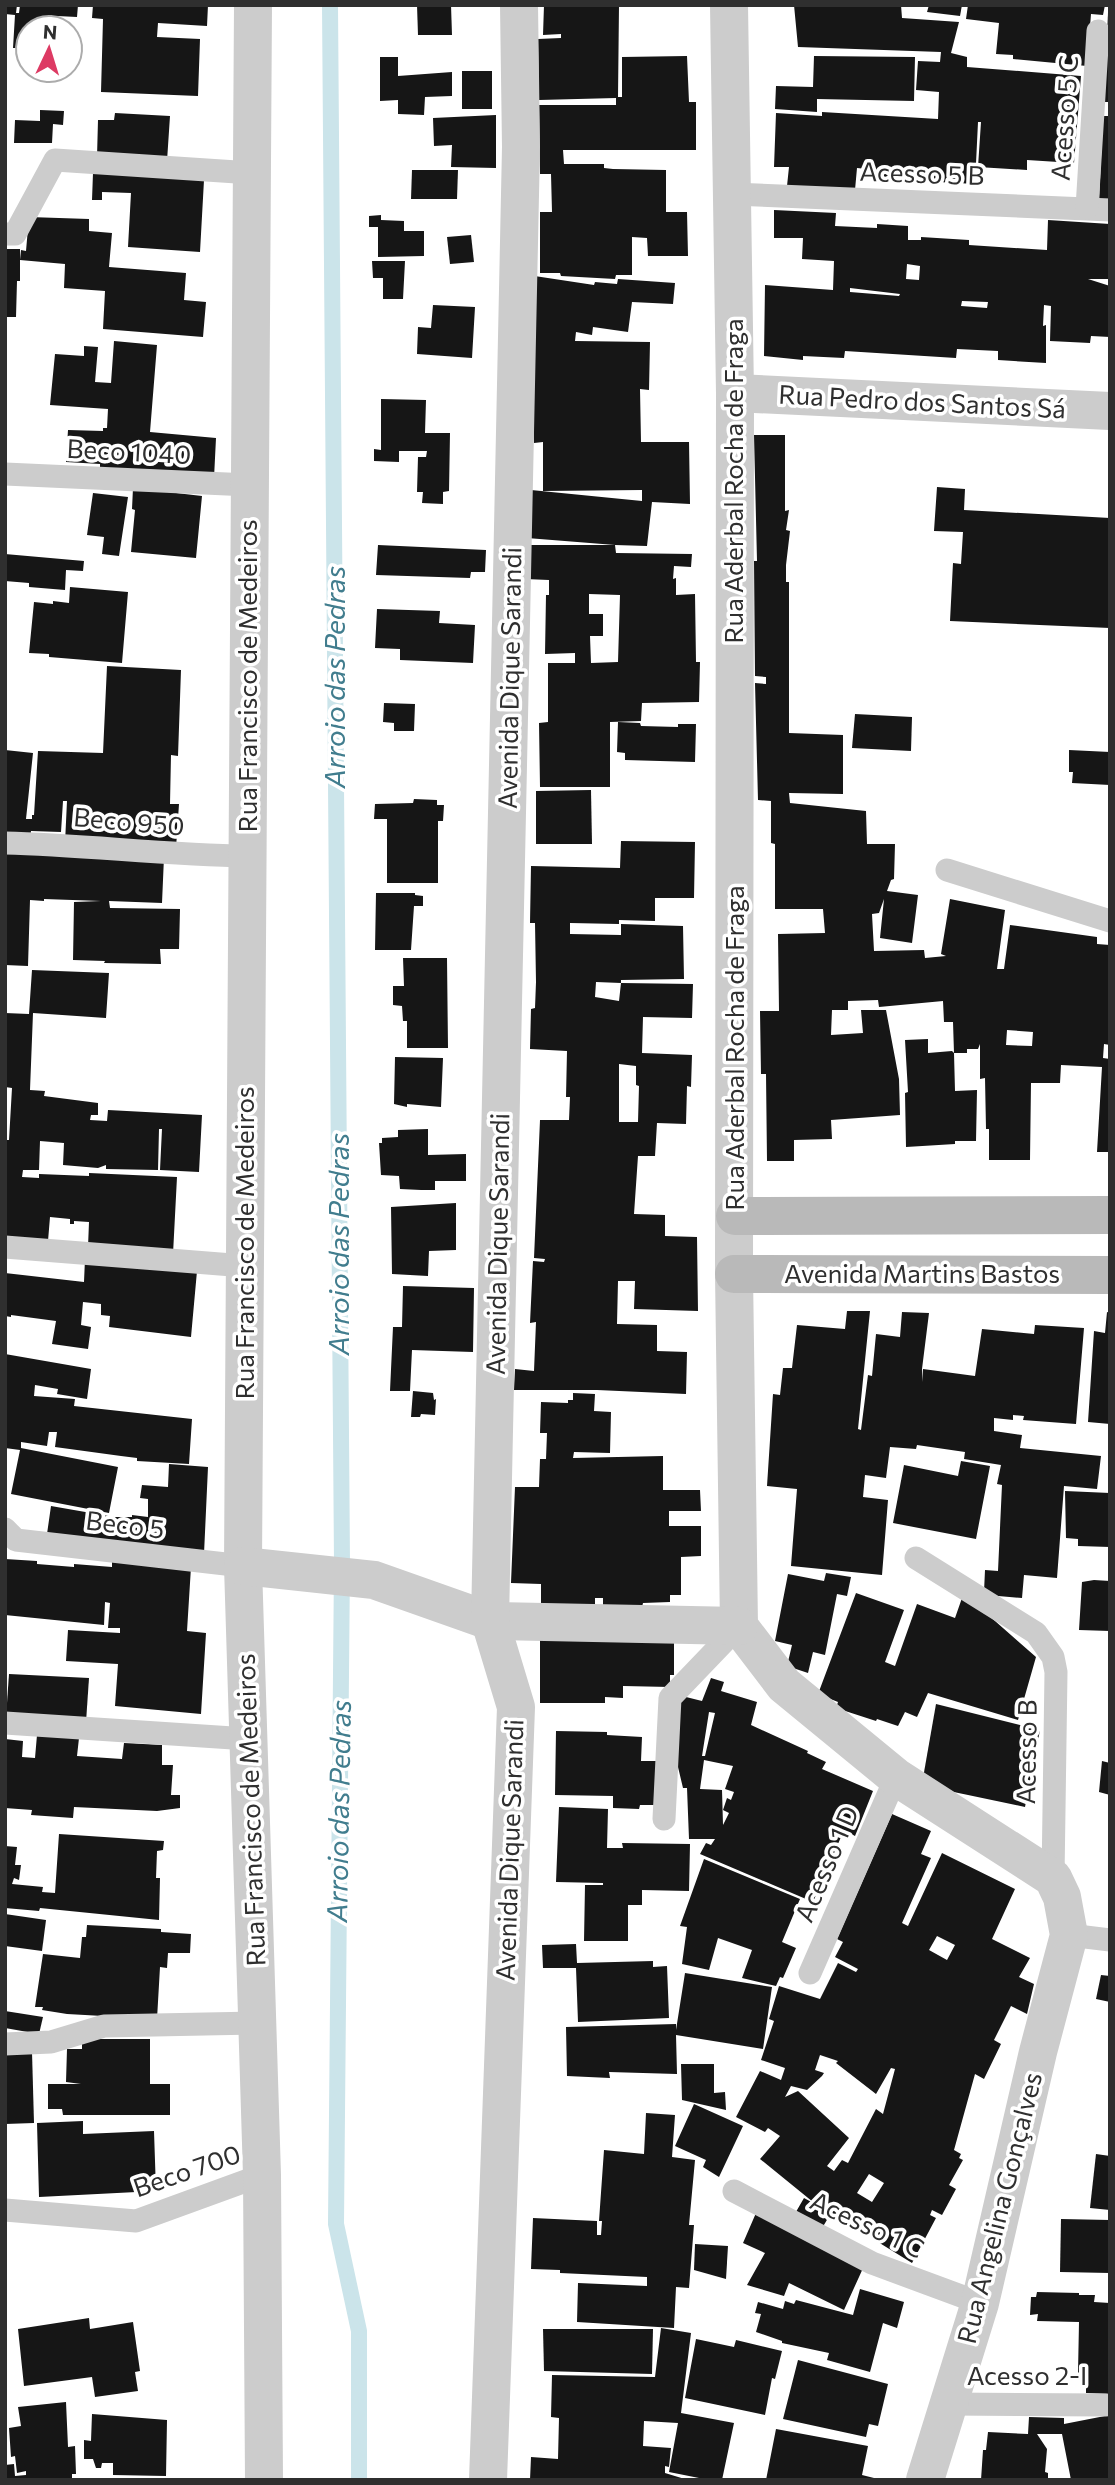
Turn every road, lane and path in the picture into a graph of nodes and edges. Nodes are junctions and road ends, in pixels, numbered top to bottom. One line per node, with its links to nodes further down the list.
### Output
1 (253, 5): 5 (street, Rua Francisco de Medeiros)
2 (519, 5): 26 (street, Avenida Dique Sarandi)
3 (729, 5): 6 (street, Rua Aderbal Rocha de Fraga)
4 (1098, 31): 7 (lane, Acesso 5 C)
5 (252, 173): 8 (lane); 12 (street, Rua Francisco de Medeiros)
6 (732, 194): 7 (lane, Acesso 5 B); 9 (street, Rua Aderbal Rocha de Fraga)
7 (1098, 209)
8 (5, 234)
9 (735, 393): 10 (street, Rua Pedro dos Santos Sá); 17 (street, Rua Aderbal Rocha de Fraga)
10 (1110, 411)
11 (5, 474): 12 (lane, Beco 1040)
12 (250, 485): 14 (street, Rua Francisco de Medeiros)
13 (5, 844): 14 (lane, Beco 950)
14 (247, 856): 20 (street, Rua Francisco de Medeiros)
15 (947, 870): 16 (lane)
16 (1110, 920)
17 (734, 1216): 18 (street); 21 (street, Rua Aderbal Rocha de Fraga)
18 (1110, 1216)
19 (5, 1247): 20 (lane)
20 (245, 1266): 25 (street, Rua Francisco de Medeiros)
21 (734, 1274): 22 (street, Avenida Martins Bastos); 27 (street, Rua Aderbal Rocha de Fraga)
22 (1110, 1275)
23 (5, 1530): 25 (lane, Beco 5)
24 (916, 1558): 32 (lane, Acesso B)
25 (243, 1566): 26 (street); 29 (street, Rua Francisco de Medeiros)
26 (490, 1621): 27 (street); 45 (street, Avenida Dique Sarandi)
27 (739, 1626): 30 (street); 31 (lane)
28 (5, 1723): 29 (lane)
29 (248, 1739): 36 (street, Rua Francisco de Medeiros)
30 (896, 1777): 32 (street); 35 (lane, Acesso 1 D)
31 (664, 1819)
32 (1053, 1878): 33 (street)
33 (1069, 1935): 34 (lane); 41 (street, Rua Angelina Gonçalves)
34 (1110, 1940)
35 (810, 1973)
36 (257, 2023): 37 (lane); 38 (street, Rua Francisco de Medeiros)
37 (5, 2044)
38 (262, 2175): 40 (lane, Beco 700); 44 (street, Rua Francisco de Medeiros)
39 (734, 2192): 41 (lane, Acesso 1 C)
40 (5, 2210)
41 (980, 2303): 42 (street, Rua Angelina Gonçalves)
42 (948, 2404): 43 (lane, Acesso 2-I); 46 (street, Rua Angelina Gonçalves)
43 (1106, 2405)
44 (264, 2480)
45 (488, 2480)
46 (925, 2480)

